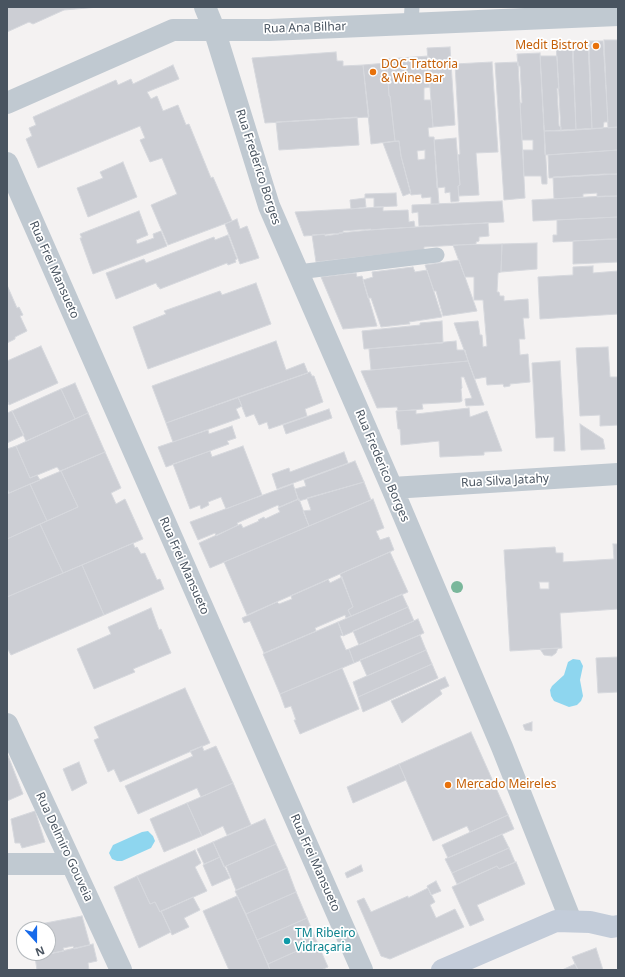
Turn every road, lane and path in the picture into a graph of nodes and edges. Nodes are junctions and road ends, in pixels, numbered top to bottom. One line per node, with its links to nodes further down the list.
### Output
1 (204, 7): 4 (street, Rua Frederico Borges)
2 (411, 16): 3 (street, Rua Ana Bilhar); 4 (street, Rua Ana Bilhar)
3 (618, 16)
4 (214, 29): 5 (street, Rua Ana Bilhar); 8 (street, Rua Frederico Borges)
5 (7, 102)
6 (7, 163): 17 (street, Rua Frei Mansueto)
7 (438, 255): 8 (lane)
8 (298, 272): 10 (street, Rua Frederico Borges)
9 (618, 474): 10 (street, Rua Silva Jatahy)
10 (392, 488): 14 (street, Rua Frederico Borges)
11 (7, 724): 13 (street, Rua Delmiro Gouveia)
12 (7, 864): 13 (street)
13 (72, 864): 16 (street, Rua Delmiro Gouveia)
14 (571, 921): 15 (street); 18 (street)
15 (618, 926)
16 (121, 970)
17 (362, 970)
18 (442, 970)

